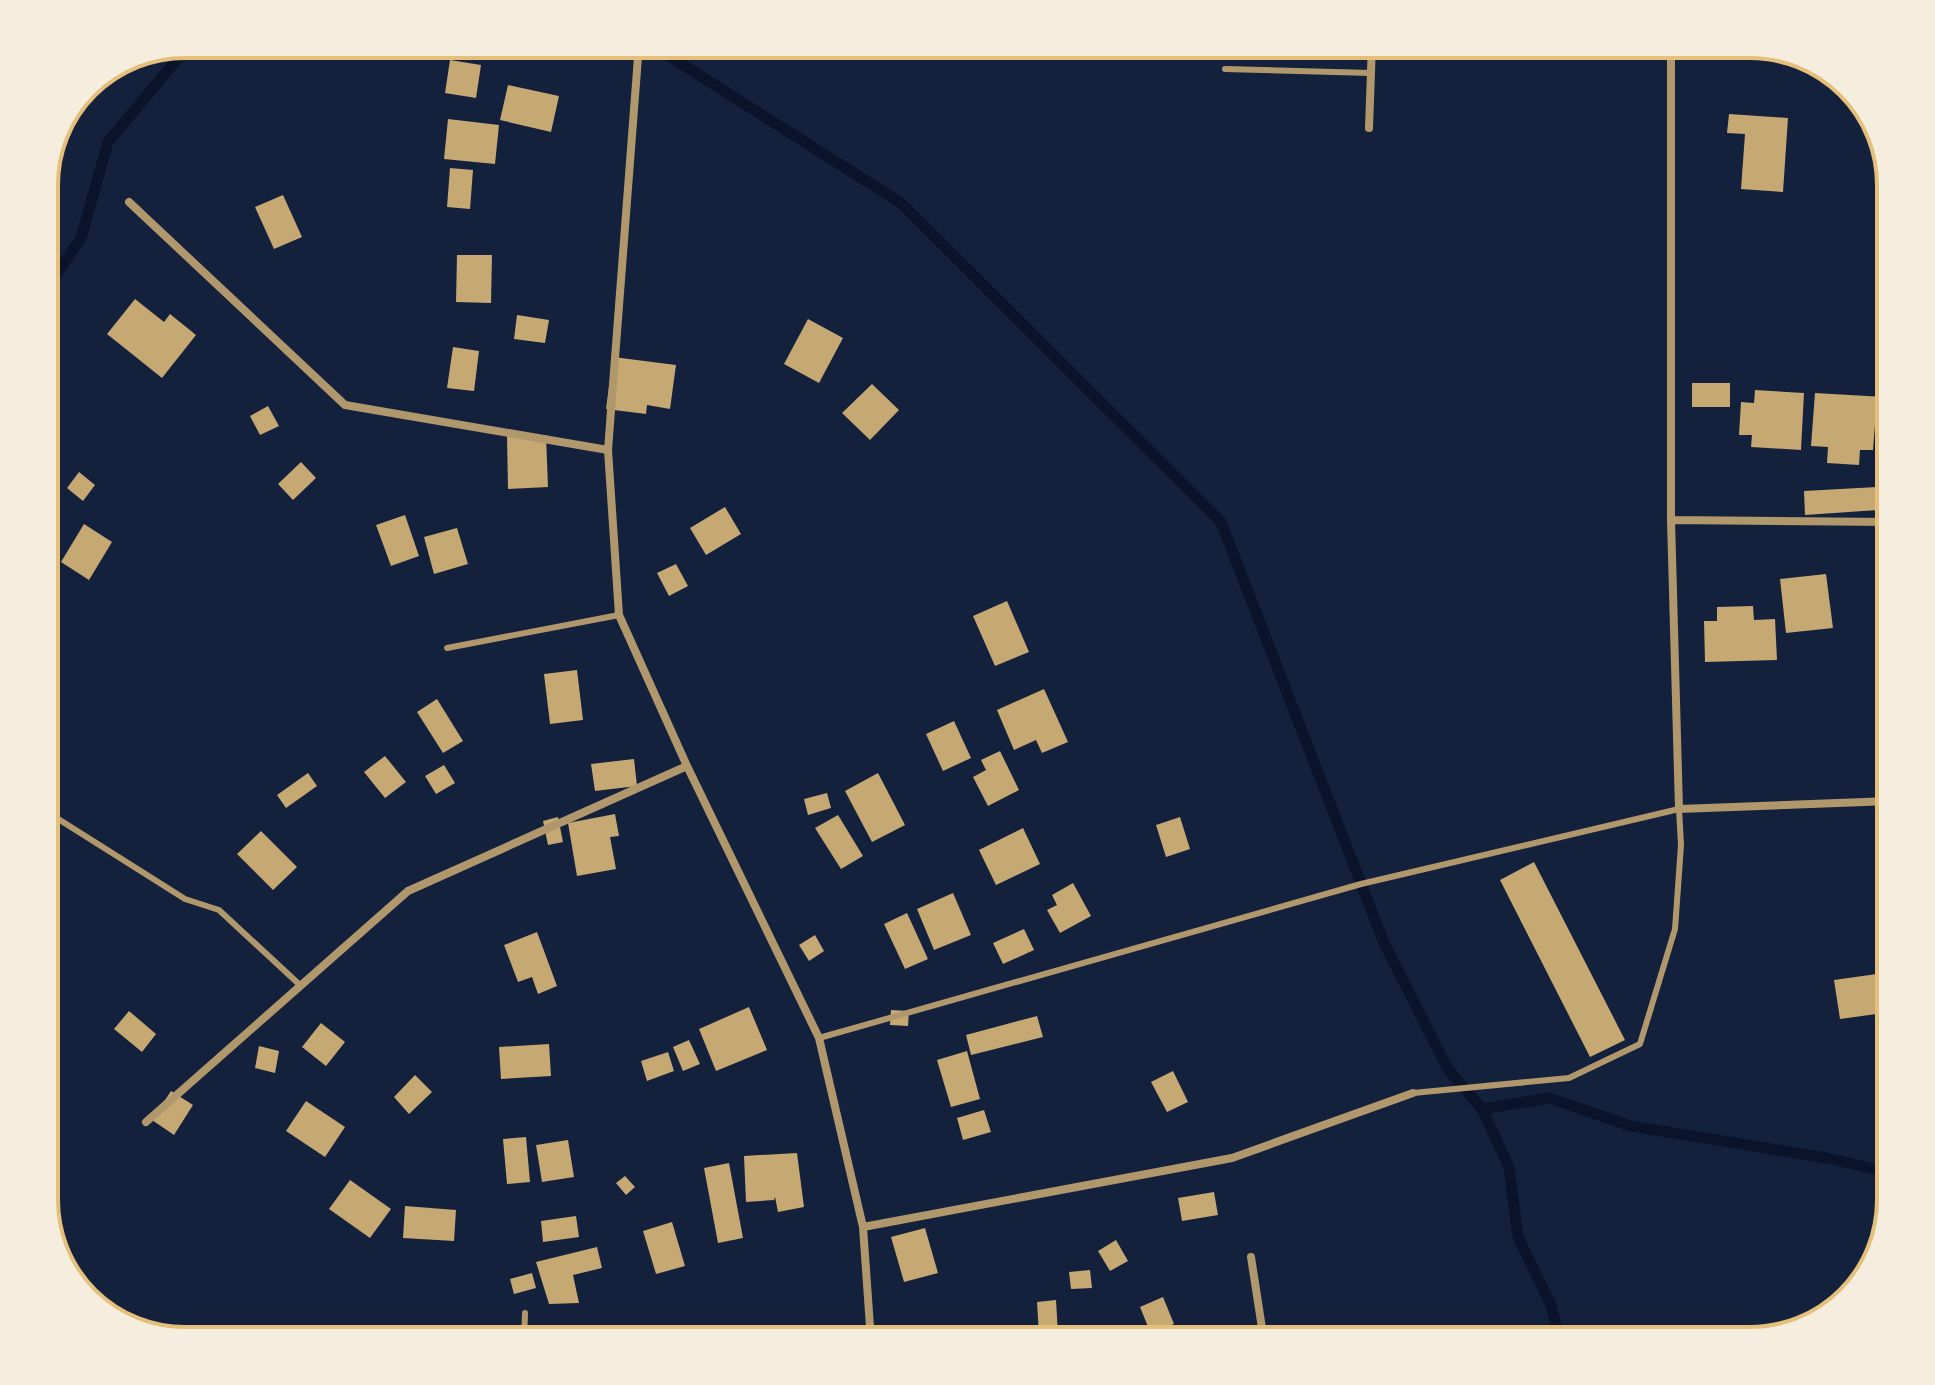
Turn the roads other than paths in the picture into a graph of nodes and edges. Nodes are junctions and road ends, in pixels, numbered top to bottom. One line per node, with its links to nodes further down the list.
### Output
1 (638, 58): 8 (street)
2 (1372, 58): 5 (street)
3 (1671, 58): 9 (street)
4 (1225, 69): 5 (lane)
5 (1371, 73): 6 (street)
6 (1369, 128)
7 (129, 202): 8 (street)
8 (608, 450): 11 (street)
9 (1671, 520): 10 (street); 15 (street)
10 (1877, 522)
11 (619, 615): 12 (lane); 13 (street)
12 (447, 648)
13 (687, 766): 17 (street); 18 (street)
14 (1877, 802): 15 (street)
15 (1679, 809): 18 (lane); 19 (lane)
16 (58, 819): 17 (lane)
17 (301, 986): 20 (street)
18 (819, 1038): 21 (street)
19 (1413, 1093): 21 (street)
20 (146, 1122)
21 (863, 1227): 25 (street)
22 (1251, 1257): 26 (street)
23 (525, 1313): 24 (lane)
24 (524, 1327)
25 (870, 1327)
26 (1262, 1327)

